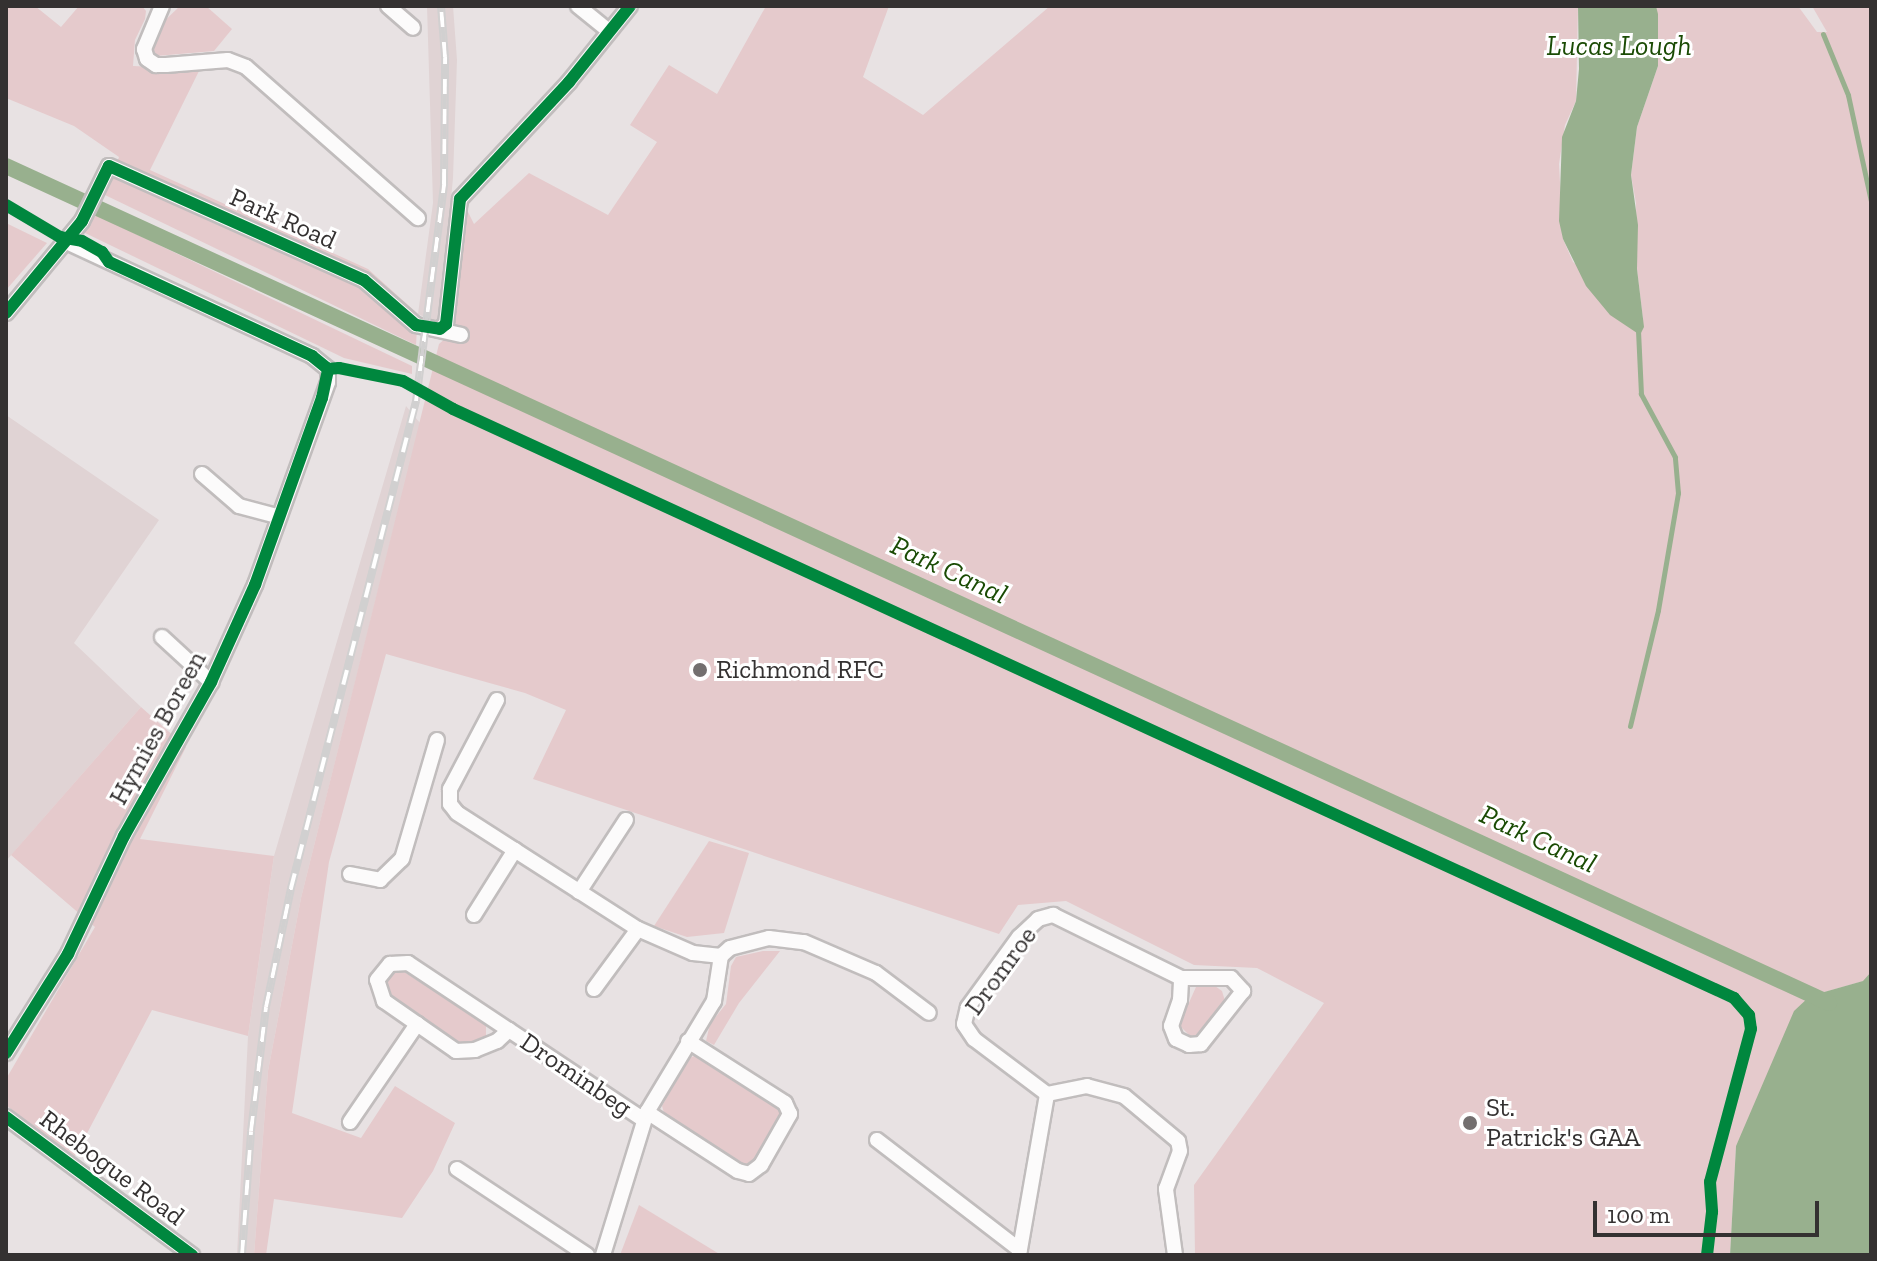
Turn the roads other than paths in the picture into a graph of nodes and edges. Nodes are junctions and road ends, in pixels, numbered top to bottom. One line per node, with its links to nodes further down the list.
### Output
1 (162, 6): 7 (street)
2 (388, 6): 5 (street)
3 (578, 6): 6 (street)
4 (630, 6): 6 (street)
5 (413, 28)
6 (609, 31): 10 (street)
7 (418, 218)
8 (66, 242): 9 (street); 10 (street, Park Road); 13 (street, Hymies Boreen)
9 (6, 313)
10 (440, 329): 11 (street)
11 (461, 335)
12 (202, 474): 13 (street)
13 (277, 516): 15 (street, Hymies Boreen)
14 (162, 637): 15 (street)
15 (211, 682): 33 (street, Hymies Boreen)
16 (497, 700): 19 (street)
17 (437, 740): 18 (street)
18 (424, 783): 19 (street); 22 (street)
19 (450, 789): 21 (street)
20 (626, 820): 23 (street)
21 (515, 850): 23 (street); 24 (street)
22 (350, 874)
23 (579, 892): 25 (street)
24 (474, 915)
25 (638, 929): 26 (street); 28 (street)
26 (721, 956): 29 (street); 32 (street, Drominbeg)
27 (1181, 978): 27 (street, Dromroe); 34 (street, Dromroe)
28 (594, 989)
29 (929, 1013)
30 (417, 1024): 31 (street, Drominbeg); 31 (street, Drominbeg); 37 (street)
31 (509, 1030): 35 (street, Drominbeg)
32 (688, 1041): 35 (street, Drominbeg); 35 (street, Drominbeg)
33 (6, 1053)
34 (1047, 1094): 40 (street); 44 (street)
35 (645, 1116): 43 (street, Drominbeg)
36 (6, 1117): 41 (street, Rhebogue Road)
37 (350, 1122)
38 (877, 1140): 40 (street)
39 (457, 1169): 42 (street)
40 (1019, 1252)
41 (192, 1255)
42 (587, 1255)
43 (603, 1255)
44 (1175, 1255)

